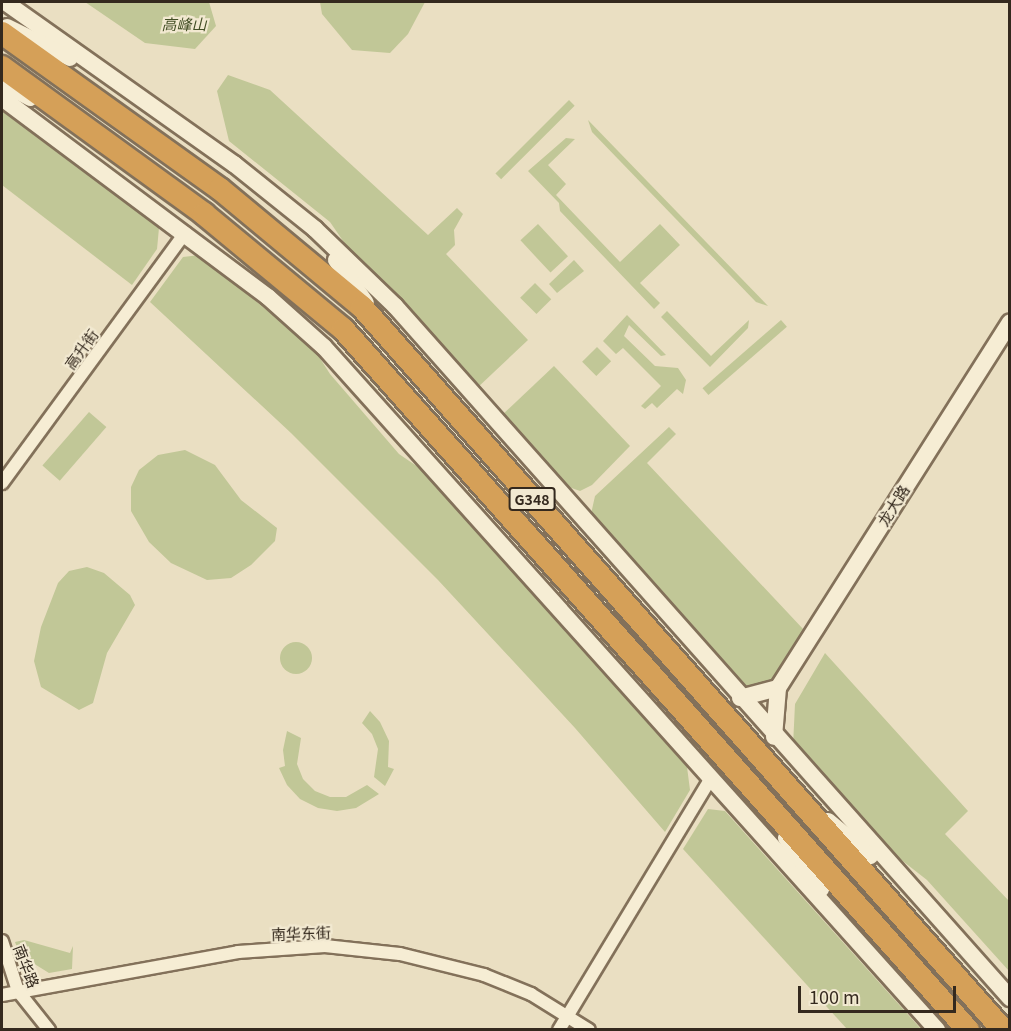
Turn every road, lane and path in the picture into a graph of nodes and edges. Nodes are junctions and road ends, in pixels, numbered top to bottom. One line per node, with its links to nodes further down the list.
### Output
1 (5, 2): 5 (street)
2 (2, 24): 5 (street)
3 (2, 33): 12 (highway, G348)
4 (2, 67): 8 (highway, G348)
5 (111, 79): 9 (street)
6 (2, 82): 8 (street)
7 (2, 98): 10 (street)
8 (73, 120): 19 (highway, G348)
9 (315, 229): 12 (street); 15 (street)
10 (185, 232): 13 (street, 高升街); 18 (street)
11 (1010, 322): 14 (street, 龙大路)
12 (387, 333): 17 (highway, G348)
13 (2, 483)
14 (778, 688): 15 (street); 16 (street)
15 (740, 699): 16 (street)
16 (774, 737): 20 (street)
17 (777, 777): 20 (street); 32 (highway, G348)
18 (710, 780): 22 (street); 26 (street)
19 (756, 796): 22 (street); 31 (highway, G348)
20 (921, 900): 25 (street)
21 (2, 940): 23 (street, 南华路)
22 (859, 945): 30 (street)
23 (18, 992): 24 (street, 南华东街); 26 (street, 南华东街); 27 (street, 南华路)
24 (2, 995)
25 (1010, 998)
26 (568, 1016): 28 (street); 29 (street, 南华东街)
27 (49, 1029)
28 (559, 1029)
29 (589, 1029)
30 (937, 1029)
31 (968, 1029)
32 (1004, 1029)

